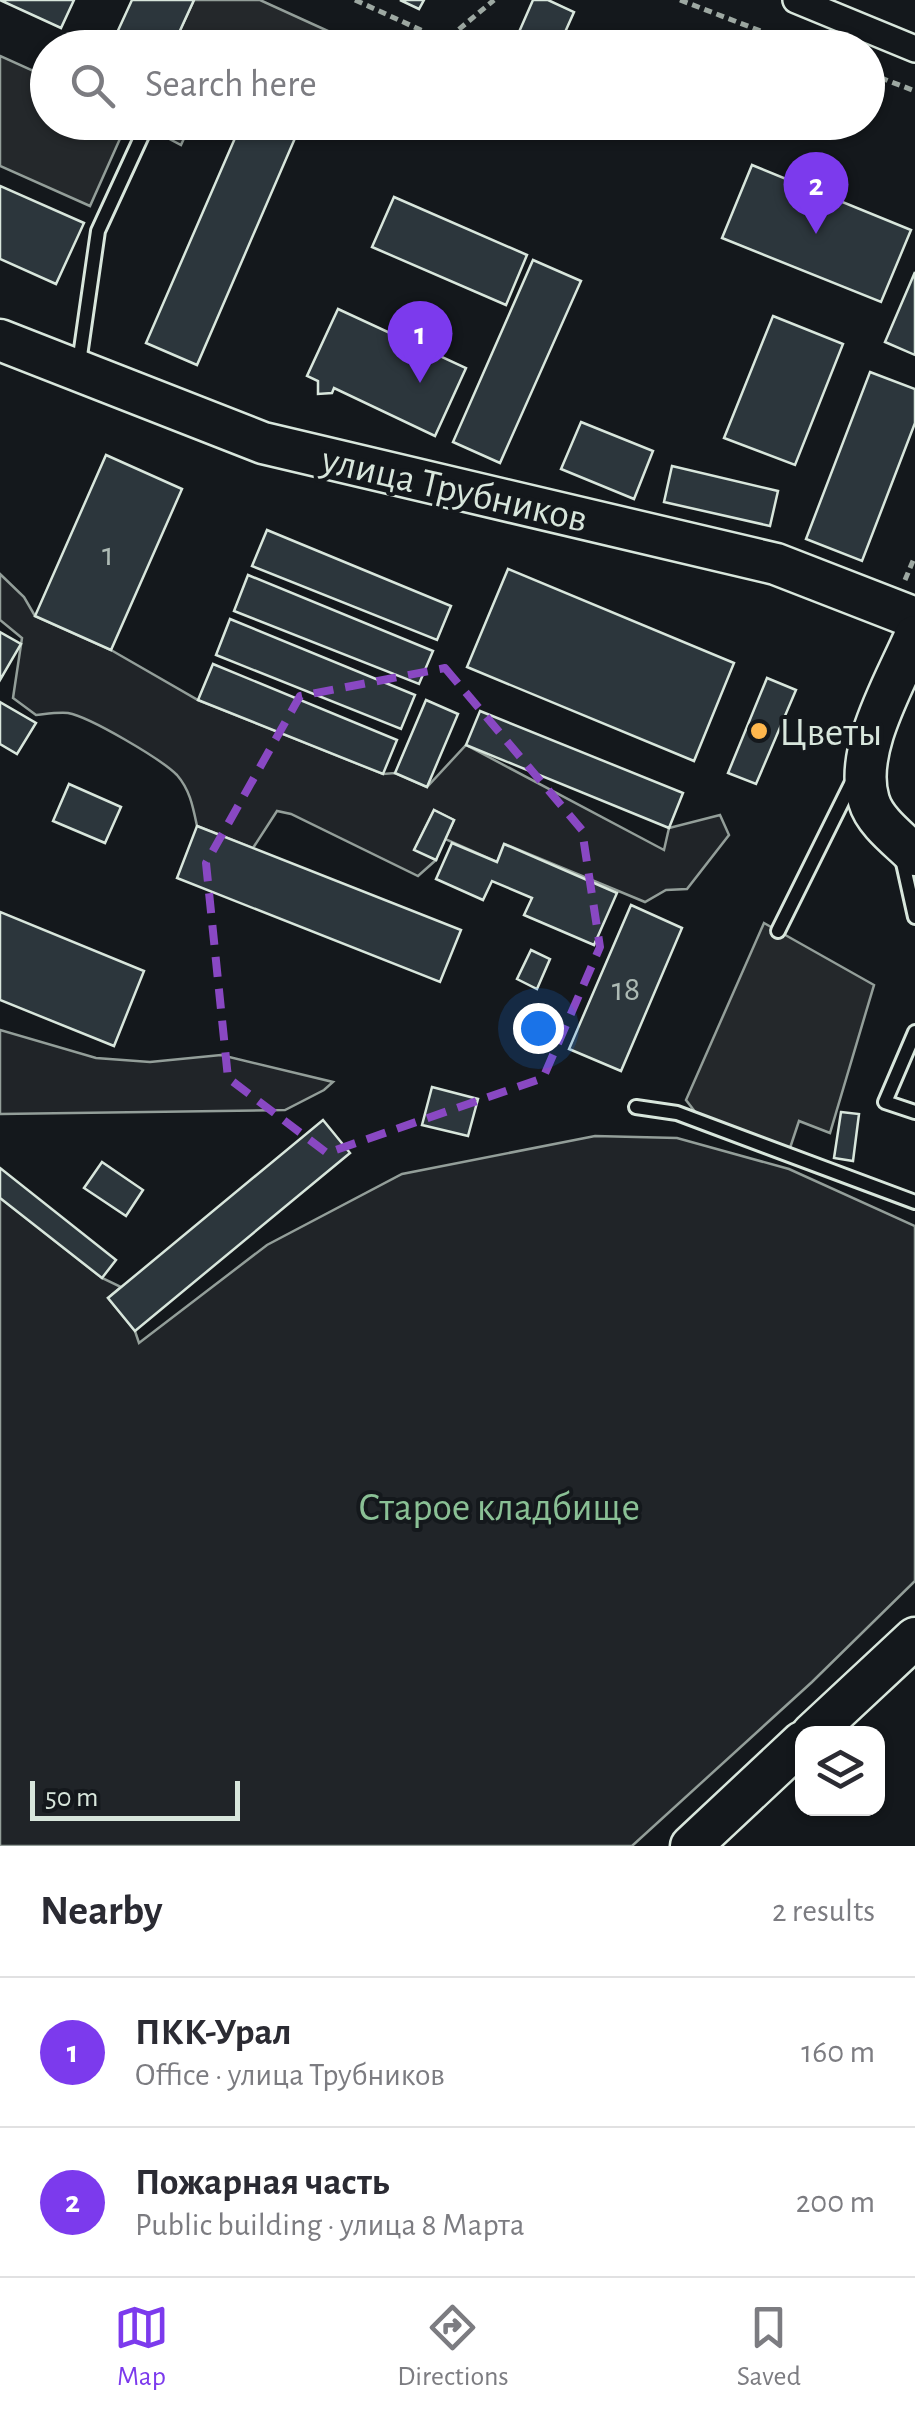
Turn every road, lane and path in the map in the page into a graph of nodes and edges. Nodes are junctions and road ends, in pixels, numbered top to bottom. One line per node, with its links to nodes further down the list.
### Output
1 (355, 0): 5 (path)
2 (494, 0): 6 (path)
3 (680, 0): 7 (path)
4 (796, 0): 8 (street)
5 (421, 30)
6 (458, 30)
7 (758, 30)
8 (869, 30)
9 (885, 37): 10 (street)
10 (915, 49)
11 (885, 79): 12 (path)
12 (915, 92)
13 (140, 140): 15 (lane)
14 (0, 340): 15 (main road, улица Трубников)
15 (78, 370): 16 (main road, улица Трубников)
16 (915, 618)
17 (915, 636): 18 (main road)
18 (867, 750): 19 (main road); 21 (lane)
19 (906, 846): 20 (lane)
20 (915, 917)
21 (778, 931)
22 (915, 1032): 25 (lane)
23 (686, 1100): 26 (lane)
24 (636, 1107): 26 (lane)
25 (915, 1112)
26 (677, 1113): 27 (lane)
27 (915, 1202)
28 (915, 1638): 29 (main road)
29 (821, 1726)
30 (795, 1748): 31 (main road)
31 (690, 1846)

